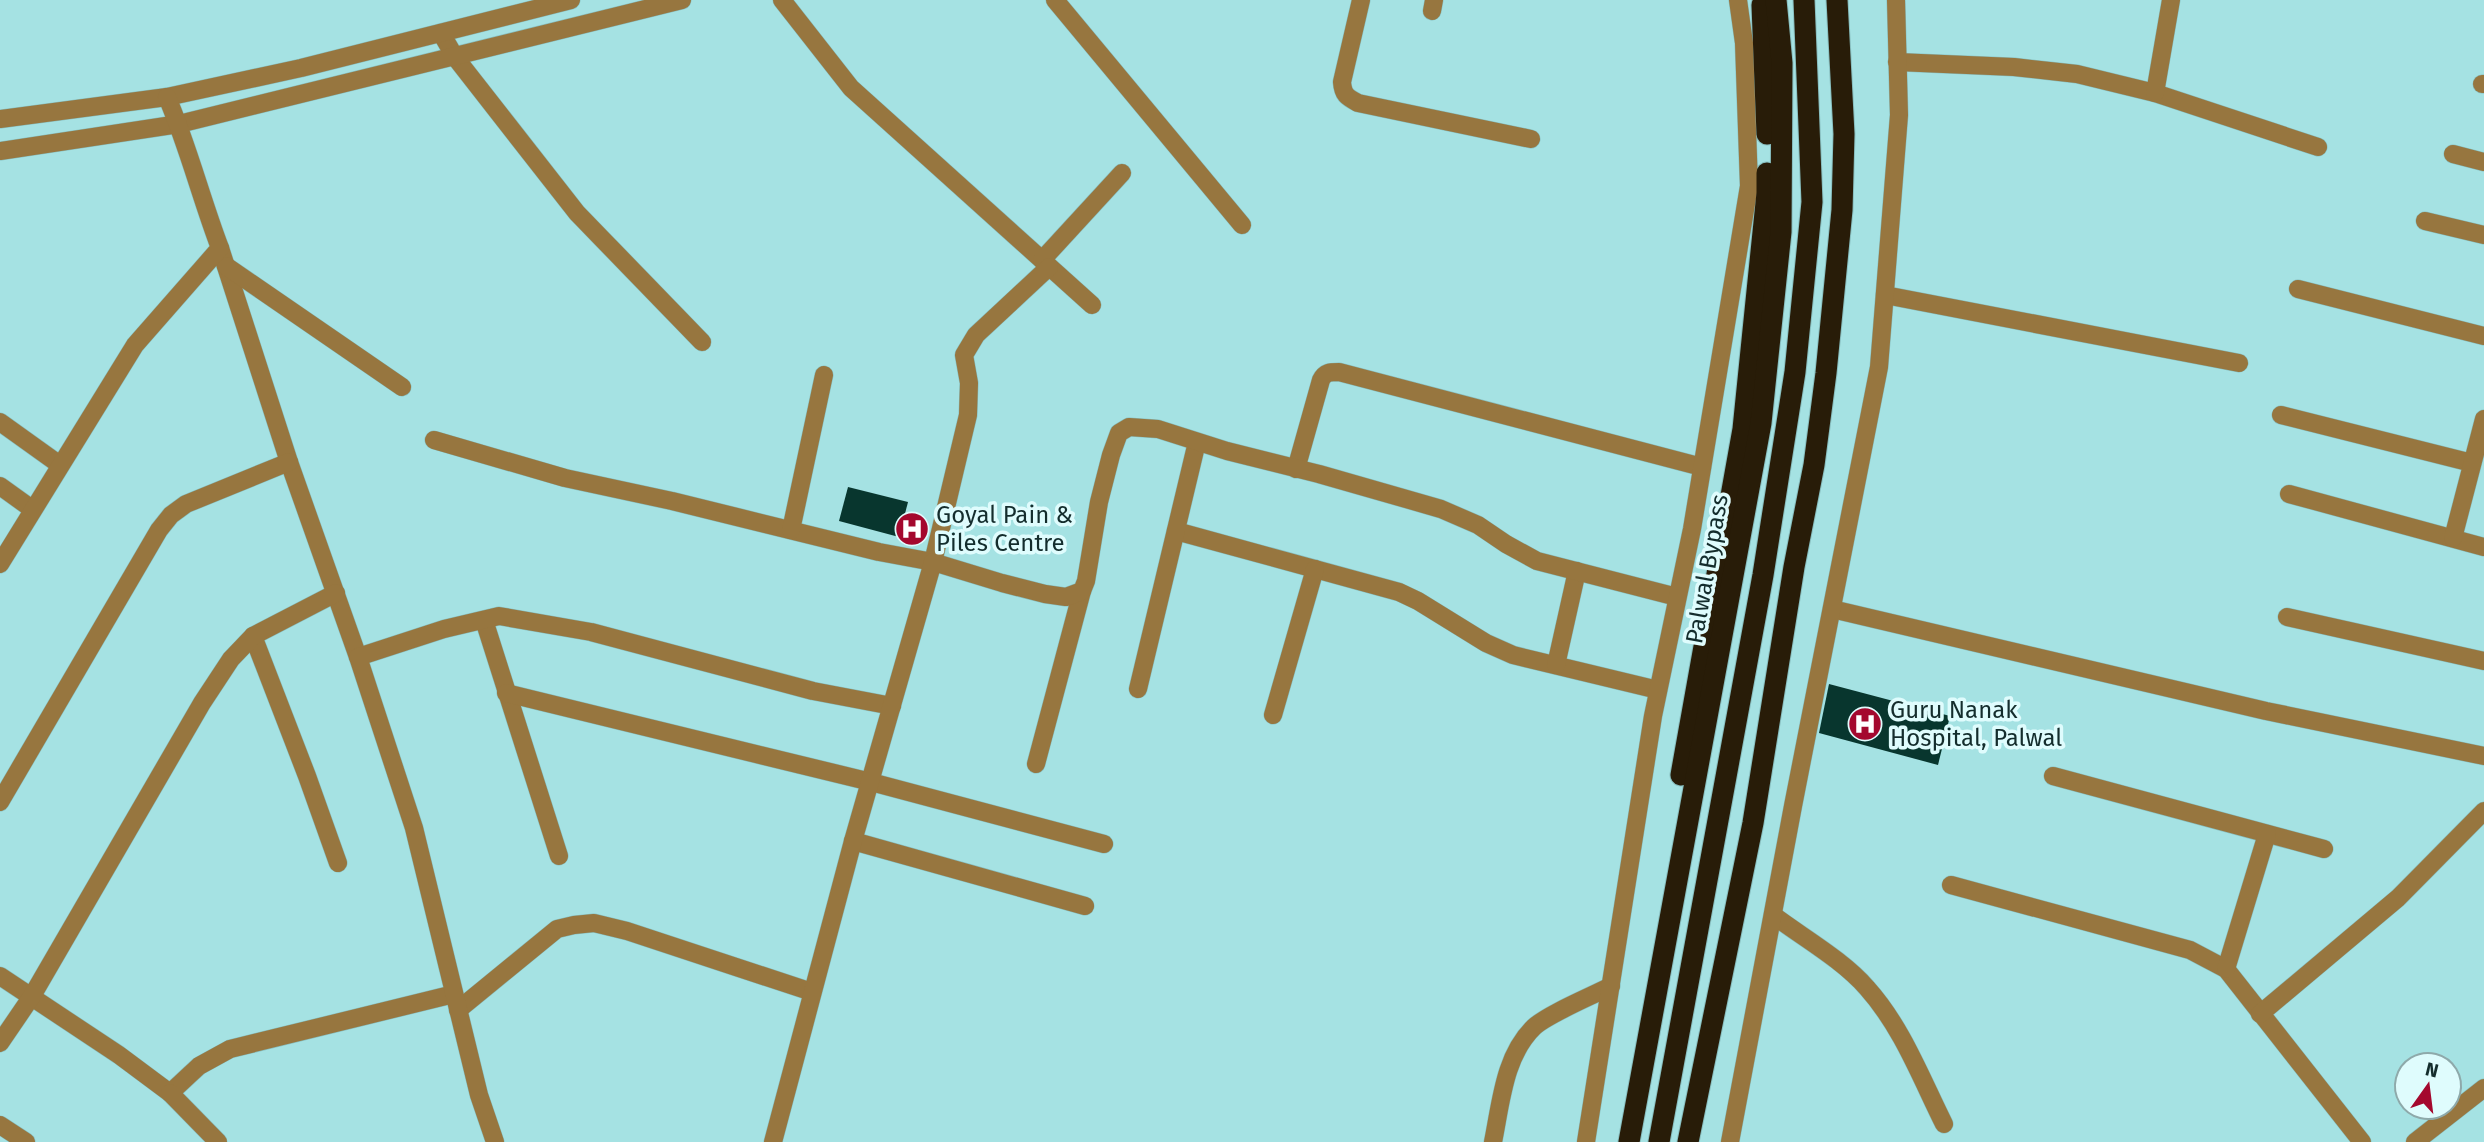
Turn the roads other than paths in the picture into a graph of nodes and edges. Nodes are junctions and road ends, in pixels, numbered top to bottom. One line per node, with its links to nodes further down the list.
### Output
1 (571, 0): 14 (street)
2 (682, 0): 13 (street)
3 (782, 0): 31 (street)
4 (1055, 0): 28 (street)
5 (1361, 0): 21 (street)
6 (1738, 0): 49 (street)
7 (1762, 0): 110 (highway)
8 (1776, 0): 111 (highway, Palwal Bypass)
9 (1804, 0): 112 (highway)
10 (1837, 0): 113 (highway)
11 (1896, 0): 16 (street)
12 (2171, 0): 17 (street)
13 (654, 3): 15 (street)
14 (440, 33): 15 (street); 18 (street)
15 (455, 57): 20 (street); 37 (street)
16 (1897, 62): 17 (street); 34 (street)
17 (2155, 93): 22 (street)
18 (167, 97): 19 (street); 20 (street)
19 (0, 119)
20 (179, 124): 23 (street); 30 (street)
21 (1531, 139)
22 (2318, 147)
23 (0, 151)
24 (2453, 154): 25 (street)
25 (2484, 162)
26 (1122, 173): 31 (street)
27 (2426, 221): 29 (street)
28 (1242, 225)
29 (2484, 235)
30 (220, 248): 32 (street); 48 (street)
31 (1046, 263): 35 (street); 58 (street)
32 (226, 266): 40 (street); 46 (street)
33 (2298, 289): 36 (street)
34 (1885, 295): 38 (street); 65 (street)
35 (1092, 305)
36 (2484, 336)
37 (702, 342)
38 (2238, 363)
39 (824, 375): 54 (street)
40 (402, 387)
41 (2281, 415): 47 (street)
42 (2484, 419): 47 (street)
43 (0, 422): 48 (street)
44 (434, 440): 54 (street)
45 (1197, 442): 50 (street); 55 (street); 62 (street)
46 (289, 462): 63 (street); 81 (street)
47 (2472, 463): 56 (street)
48 (60, 465): 53 (street)
49 (1702, 467): 50 (street); 64 (street)
50 (1296, 468): 61 (street)
51 (0, 486): 53 (street)
52 (2289, 494): 56 (street)
53 (32, 509): 59 (street)
54 (791, 530): 58 (street)
55 (1176, 531): 60 (street); 72 (street)
56 (2452, 538): 57 (street)
57 (2484, 547)
58 (933, 562): 62 (street); 75 (street)
59 (0, 564)
60 (1315, 569): 71 (street); 76 (street)
61 (1577, 571): 64 (street); 71 (street)
62 (1082, 592): 78 (street)
63 (336, 593): 68 (street); 69 (street)
64 (1677, 597): 73 (street)
65 (1832, 609): 77 (street); 91 (street)
66 (2287, 617): 70 (street)
67 (484, 620): 69 (street); 74 (street); 75 (street)
68 (253, 636): 88 (street); 96 (street)
69 (358, 657): 97 (street)
70 (2484, 661)
71 (1556, 665): 73 (street)
72 (1138, 689)
73 (1658, 690): 94 (street)
74 (506, 693): 80 (street); 87 (street)
75 (892, 706): 80 (street)
76 (1273, 715)
77 (2484, 756)
78 (1036, 764)
79 (2053, 776): 83 (street)
80 (871, 782): 84 (street); 85 (street)
81 (0, 802)
82 (2484, 811): 98 (street)
83 (2267, 834): 86 (street); 92 (street)
84 (853, 841): 90 (street); 95 (street)
85 (1104, 844)
86 (2324, 849)
87 (559, 856)
88 (338, 863)
89 (1951, 885): 92 (street)
90 (1085, 906)
91 (1773, 915): 102 (street); 114 (street)
92 (2226, 969): 98 (street)
93 (0, 976): 96 (street)
94 (1611, 986): 108 (street); 109 (street)
95 (813, 992): 97 (street); 107 (street)
96 (32, 996): 99 (street); 101 (street)
97 (456, 1002): 101 (street); 106 (street)
98 (2260, 1013): 115 (street)
99 (0, 1043)
100 (2484, 1088): 116 (street)
101 (170, 1093): 105 (street)
102 (1944, 1124)
103 (0, 1125): 104 (street)
104 (26, 1142)
105 (218, 1142)
106 (495, 1142)
107 (773, 1142)
108 (1493, 1142)
109 (1586, 1142)
110 (1615, 1142)
111 (1629, 1142)
112 (1659, 1142)
113 (1688, 1142)
114 (1730, 1142)
115 (2362, 1142)
116 (2415, 1142)

